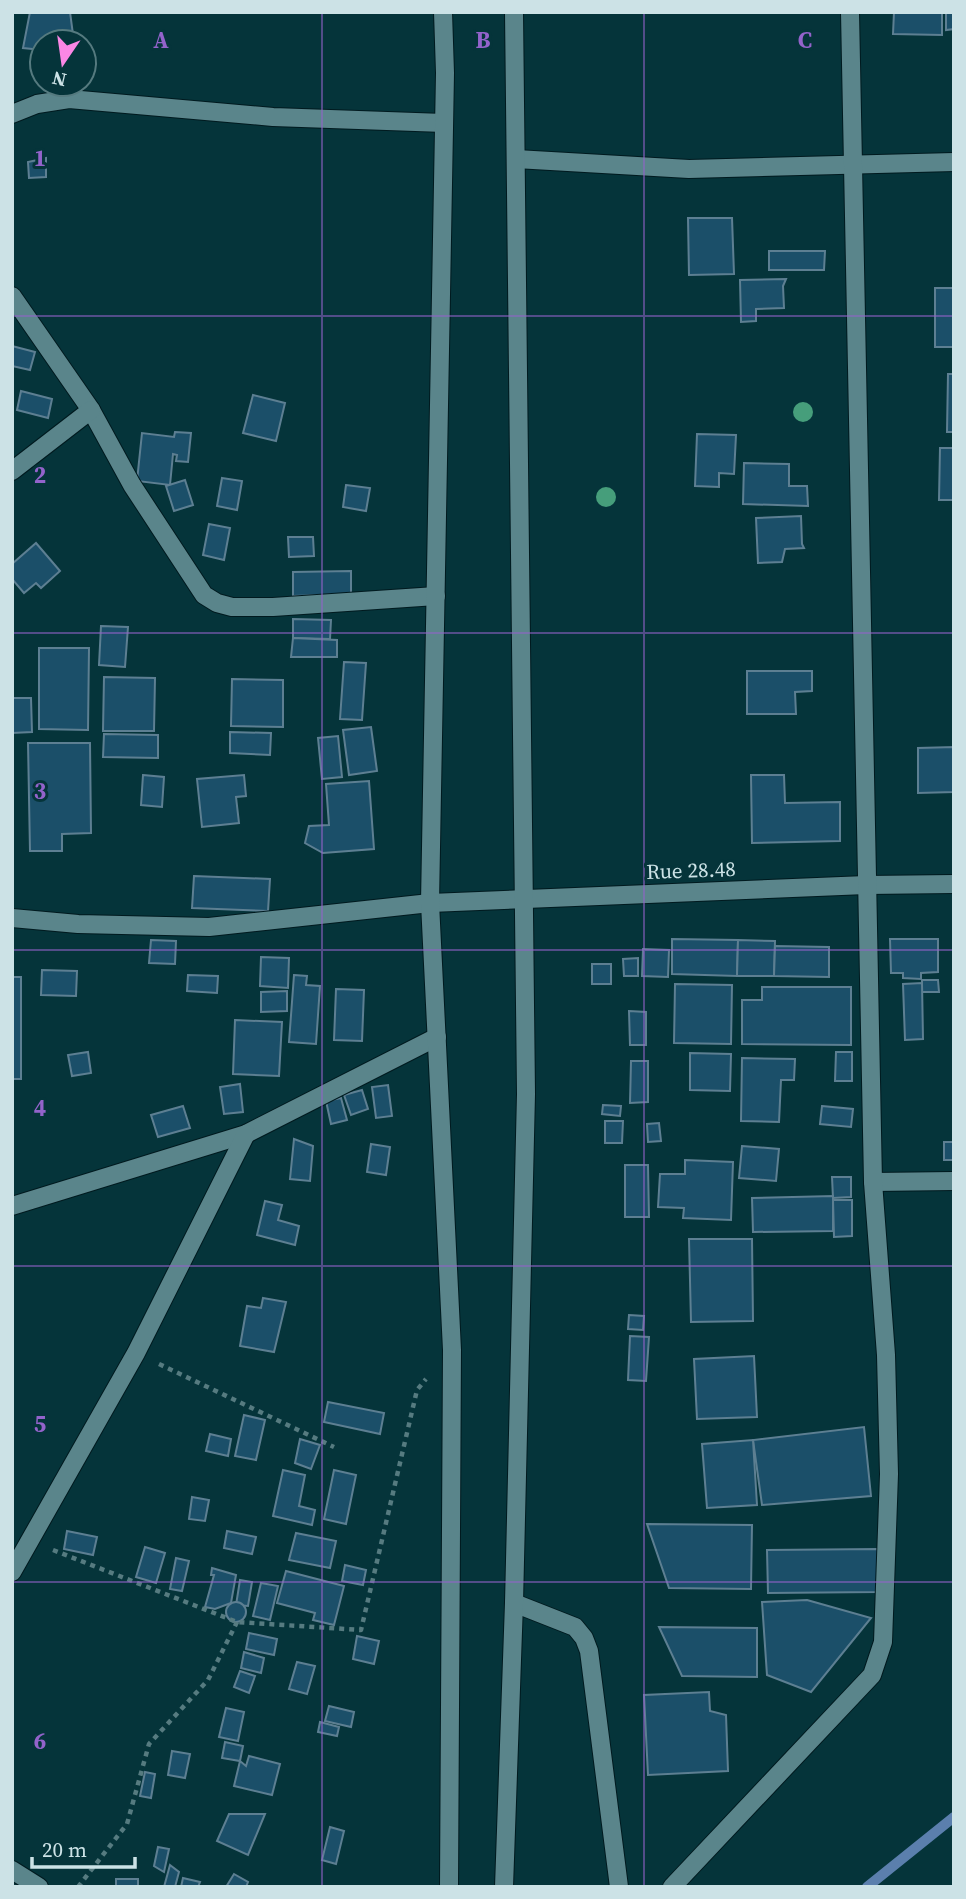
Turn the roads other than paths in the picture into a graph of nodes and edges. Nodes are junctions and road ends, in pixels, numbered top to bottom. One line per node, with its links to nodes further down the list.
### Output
1 (443, 12): 5 (street)
2 (514, 12): 6 (street)
3 (850, 12): 8 (street)
4 (12, 114): 5 (street)
5 (444, 123): 12 (street)
6 (516, 159): 8 (street); 15 (street)
7 (954, 162): 8 (street)
8 (852, 164): 14 (street)
9 (12, 296): 10 (street)
10 (91, 410): 11 (street); 12 (street)
11 (12, 471)
12 (436, 596): 16 (street)
13 (954, 884): 14 (street, Rue 28.48)
14 (866, 885): 15 (street, Rue 28.48); 21 (street)
15 (524, 899): 16 (street, Rue 28.48); 26 (street)
16 (430, 903): 17 (street, Rue 28.48); 18 (street)
17 (12, 918)
18 (437, 1037): 19 (street); 29 (street)
19 (246, 1134): 22 (street); 24 (street)
20 (954, 1181): 21 (street)
21 (873, 1182): 32 (street)
22 (12, 1206)
23 (12, 1541): 24 (street)
24 (31, 1541): 25 (street)
25 (12, 1572)
26 (514, 1603): 30 (street); 31 (street)
27 (12, 1870): 28 (street)
28 (39, 1887)
29 (449, 1887)
30 (504, 1887)
31 (619, 1887)
32 (672, 1887)

